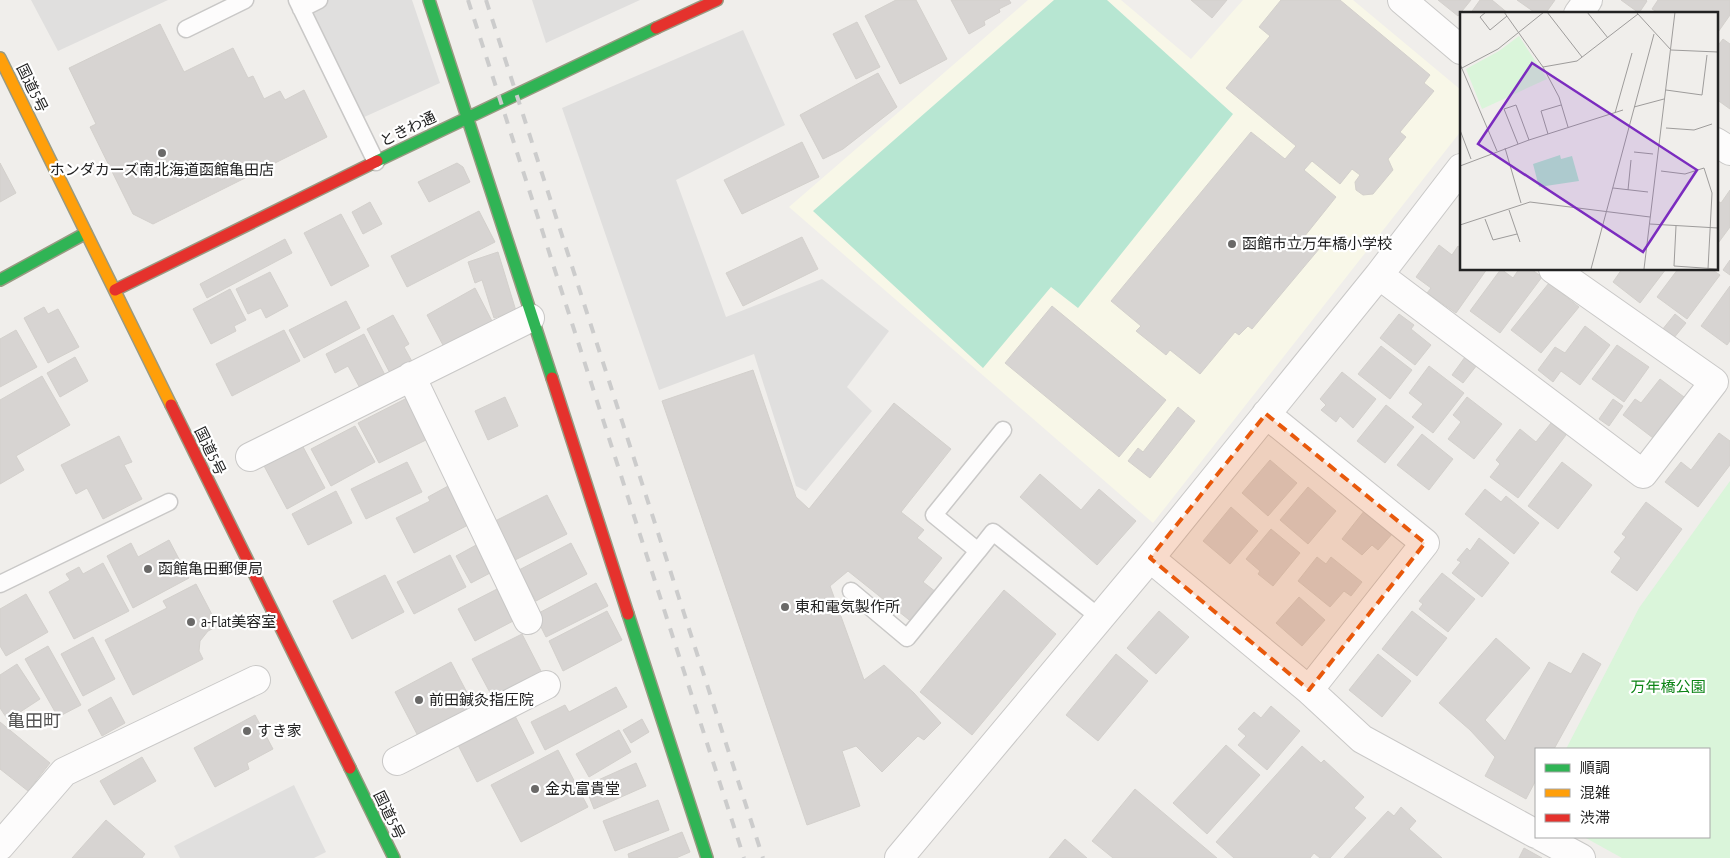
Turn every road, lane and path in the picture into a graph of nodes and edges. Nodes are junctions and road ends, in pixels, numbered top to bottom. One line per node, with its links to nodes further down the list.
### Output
1 (245, 0): 9 (lane)
2 (319, 0): 7 (lane)
3 (429, 0): 12 (main road)
4 (717, 0): 12 (main road, ときわ通)
5 (1402, 0): 10 (street)
6 (1588, 0): 8 (street)
7 (299, 4): 15 (lane)
8 (1579, 12)
9 (186, 29)
10 (1460, 49)
11 (0, 58): 18 (main road, 国道5号)
12 (465, 118): 15 (main road, ときわ通); 23 (main road)
13 (1718, 143): 14 (street)
14 (1730, 151)
15 (376, 162): 22 (main road, ときわ通)
16 (1460, 171): 17 (street)
17 (1452, 198): 20 (street)
18 (86, 233): 21 (main road); 22 (main road, 国道5号)
19 (1554, 270): 20 (street)
20 (1379, 275): 25 (street)
21 (0, 280)
22 (115, 290): 42 (main road, 国道5号)
23 (530, 318): 24 (street); 43 (main road)
24 (411, 376): 27 (street); 34 (street)
25 (1266, 414): 30 (street); 37 (street)
26 (1003, 430): 29 (lane)
27 (250, 457)
28 (169, 502): 31 (lane)
29 (978, 551): 32 (lane); 33 (lane)
30 (1150, 558): 33 (street); 37 (street)
31 (0, 584)
32 (851, 591)
33 (1099, 617): 44 (street)
34 (528, 620)
35 (256, 680): 41 (street)
36 (546, 685): 38 (street)
37 (1309, 690): 39 (street)
38 (397, 761)
39 (1535, 833)
40 (1544, 838): 45 (street)
41 (0, 846)
42 (394, 858)
43 (707, 858)
44 (899, 858)
45 (1581, 858)

